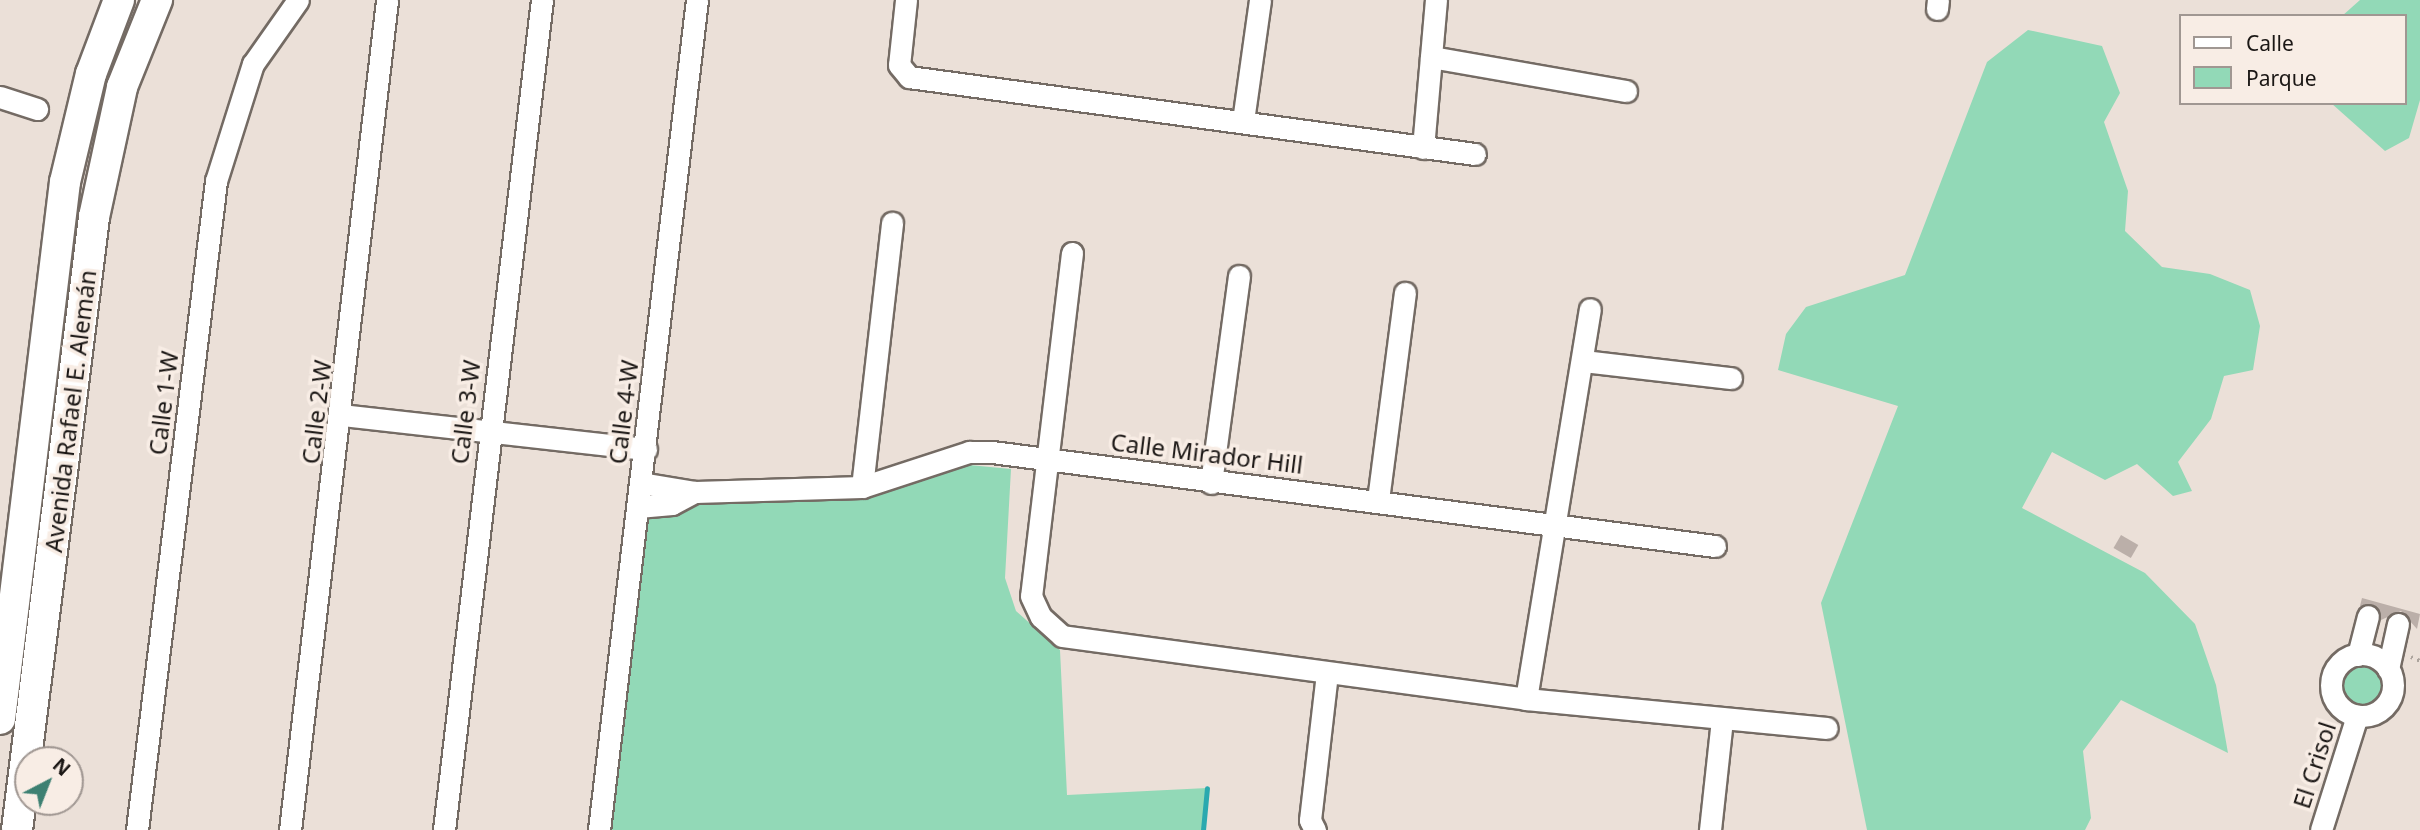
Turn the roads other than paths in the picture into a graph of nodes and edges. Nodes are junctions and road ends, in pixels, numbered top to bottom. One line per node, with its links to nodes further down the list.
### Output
1 (119, 0): 43 (main road, Avenida Rafael E. Alemán)
2 (298, 0): 47 (street, Calle 1-W)
3 (387, 0): 24 (street, Calle 2-W)
4 (542, 0): 25 (street, Calle 3-W)
5 (697, 0): 26 (street, Calle 4-W)
6 (906, 0): 14 (street)
7 (1260, 0): 14 (street)
8 (1436, 0): 10 (street)
9 (149, 3): 46 (main road, Avenida Rafael E. Alemán)
10 (1431, 57): 11 (street); 15 (street)
11 (1626, 91)
12 (0, 97): 13 (street)
13 (37, 108)
14 (1243, 121): 15 (street)
15 (1423, 148): 16 (street)
16 (1475, 154)
17 (892, 223): 30 (street)
18 (1072, 253): 27 (street)
19 (1239, 276): 29 (street)
20 (1405, 293): 32 (street)
21 (1590, 309): 22 (street)
22 (1583, 361): 23 (street); 34 (street)
23 (1731, 379)
24 (342, 415): 25 (street); 48 (street, Calle 2-W)
25 (489, 431): 26 (street); 49 (street, Calle 3-W)
26 (646, 449): 28 (street, Calle 4-W)
27 (1043, 457): 29 (street, Calle Mirador Hill); 30 (street, Calle Mirador Hill); 40 (street)
28 (641, 483): 31 (street, Calle Mirador Hill); 33 (street, Calle 4-W)
29 (1211, 483): 32 (street, Calle Mirador Hill)
30 (862, 487): 31 (street, Calle Mirador Hill)
31 (695, 492): 33 (street, Calle Mirador Hill)
32 (1378, 500): 34 (street, Calle Mirador Hill)
33 (638, 507): 50 (street, Calle 4-W)
34 (1551, 527): 35 (street, Calle Mirador Hill); 41 (street)
35 (1715, 546)
36 (2368, 616): 38 (street)
37 (2398, 624): 39 (street)
38 (2358, 655): 39 (street); 42 (street)
39 (2388, 670): 42 (street)
40 (1327, 674): 41 (street); 51 (street)
41 (1526, 699): 44 (street)
42 (2357, 716): 53 (street, El Crisol)
43 (0, 719)
44 (1722, 719): 45 (street); 52 (street)
45 (1827, 728)
46 (17, 830)
47 (137, 830)
48 (290, 830)
49 (444, 830)
50 (598, 830)
51 (1315, 830)
52 (1710, 830)
53 (2321, 830)

